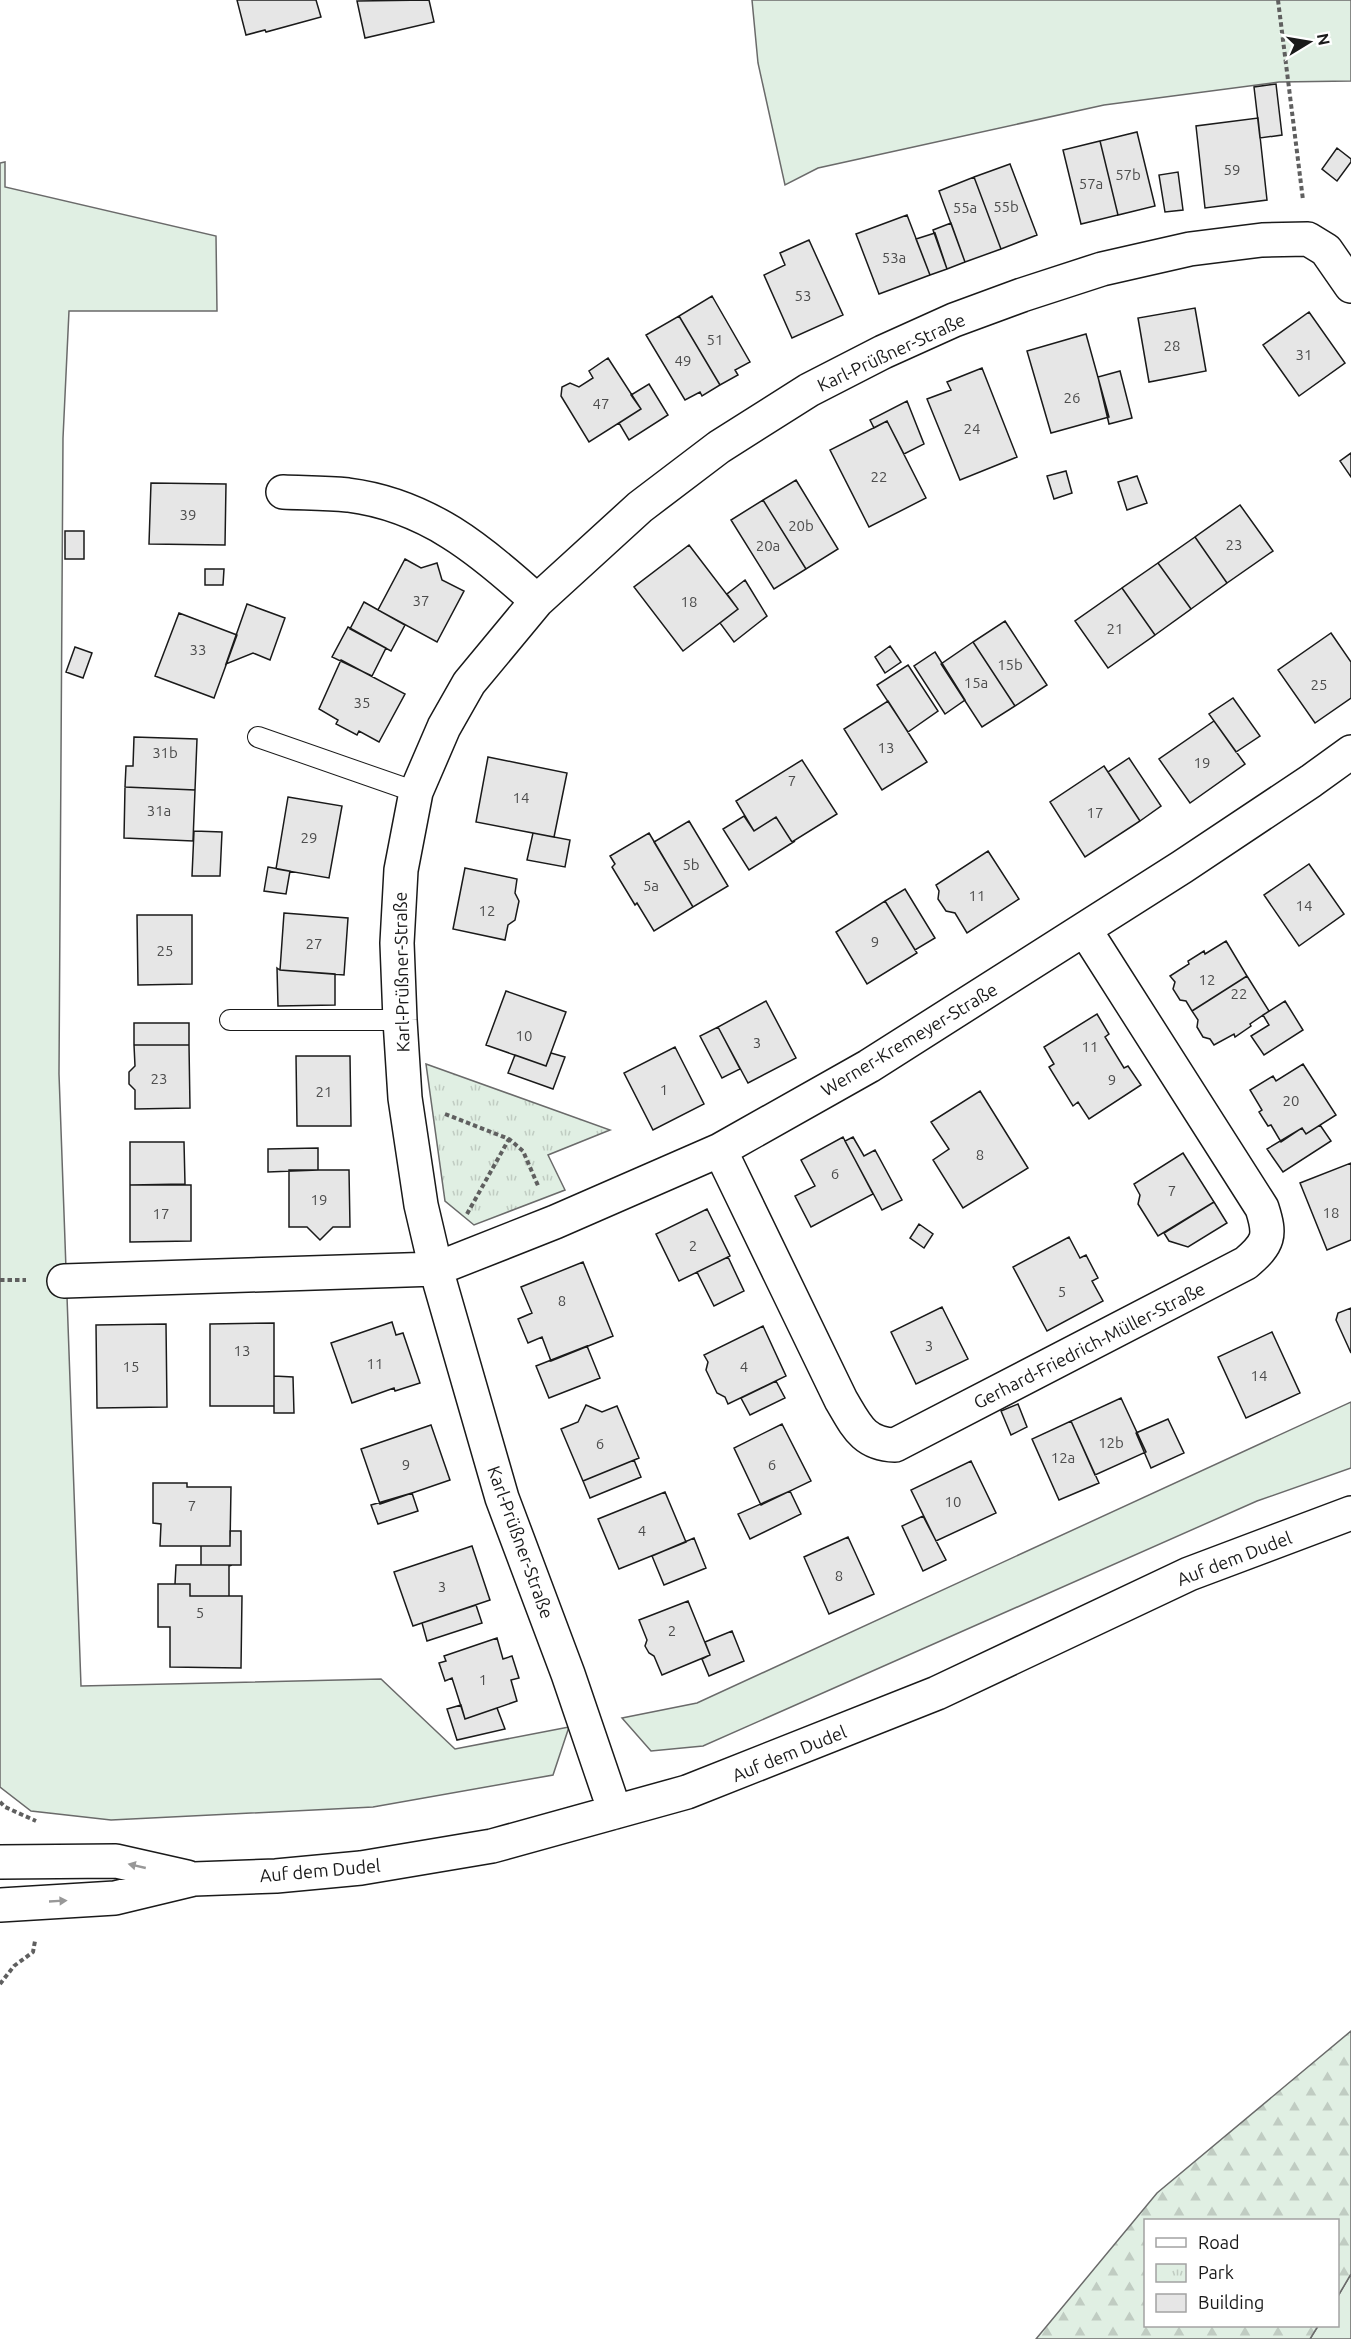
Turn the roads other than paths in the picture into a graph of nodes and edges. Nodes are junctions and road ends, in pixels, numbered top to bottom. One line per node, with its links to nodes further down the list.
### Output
1 (1351, 286): 3 (street, Karl-Prüßner-Straße)
2 (283, 492): 3 (street)
3 (537, 601): 6 (street, Karl-Prüßner-Straße)
4 (258, 737): 6 (lane)
5 (1351, 752): 7 (street, Werner-Kremeyer-Straße)
6 (416, 792): 9 (street, Karl-Prüßner-Straße)
7 (1085, 930): 10 (street, Werner-Kremeyer-Straße); 10 (street, Gerhard-Friedrich-Müller-Straße)
8 (230, 1020): 9 (lane)
9 (400, 1020): 11 (street, Karl-Prüßner-Straße)
10 (720, 1150): 11 (street, Werner-Kremeyer-Straße)
11 (436, 1269): 12 (street); 14 (street, Karl-Prüßner-Straße)
12 (64, 1281)
13 (1351, 1513): 14 (street, Auf dem Dudel)
14 (615, 1812): 16 (street, Auf dem Dudel)
15 (0, 1862): 16 (street, Auf dem Dudel, one-way to 15)
16 (194, 1879): 17 (street, Auf dem Dudel, one-way to 16)
17 (0, 1905)

